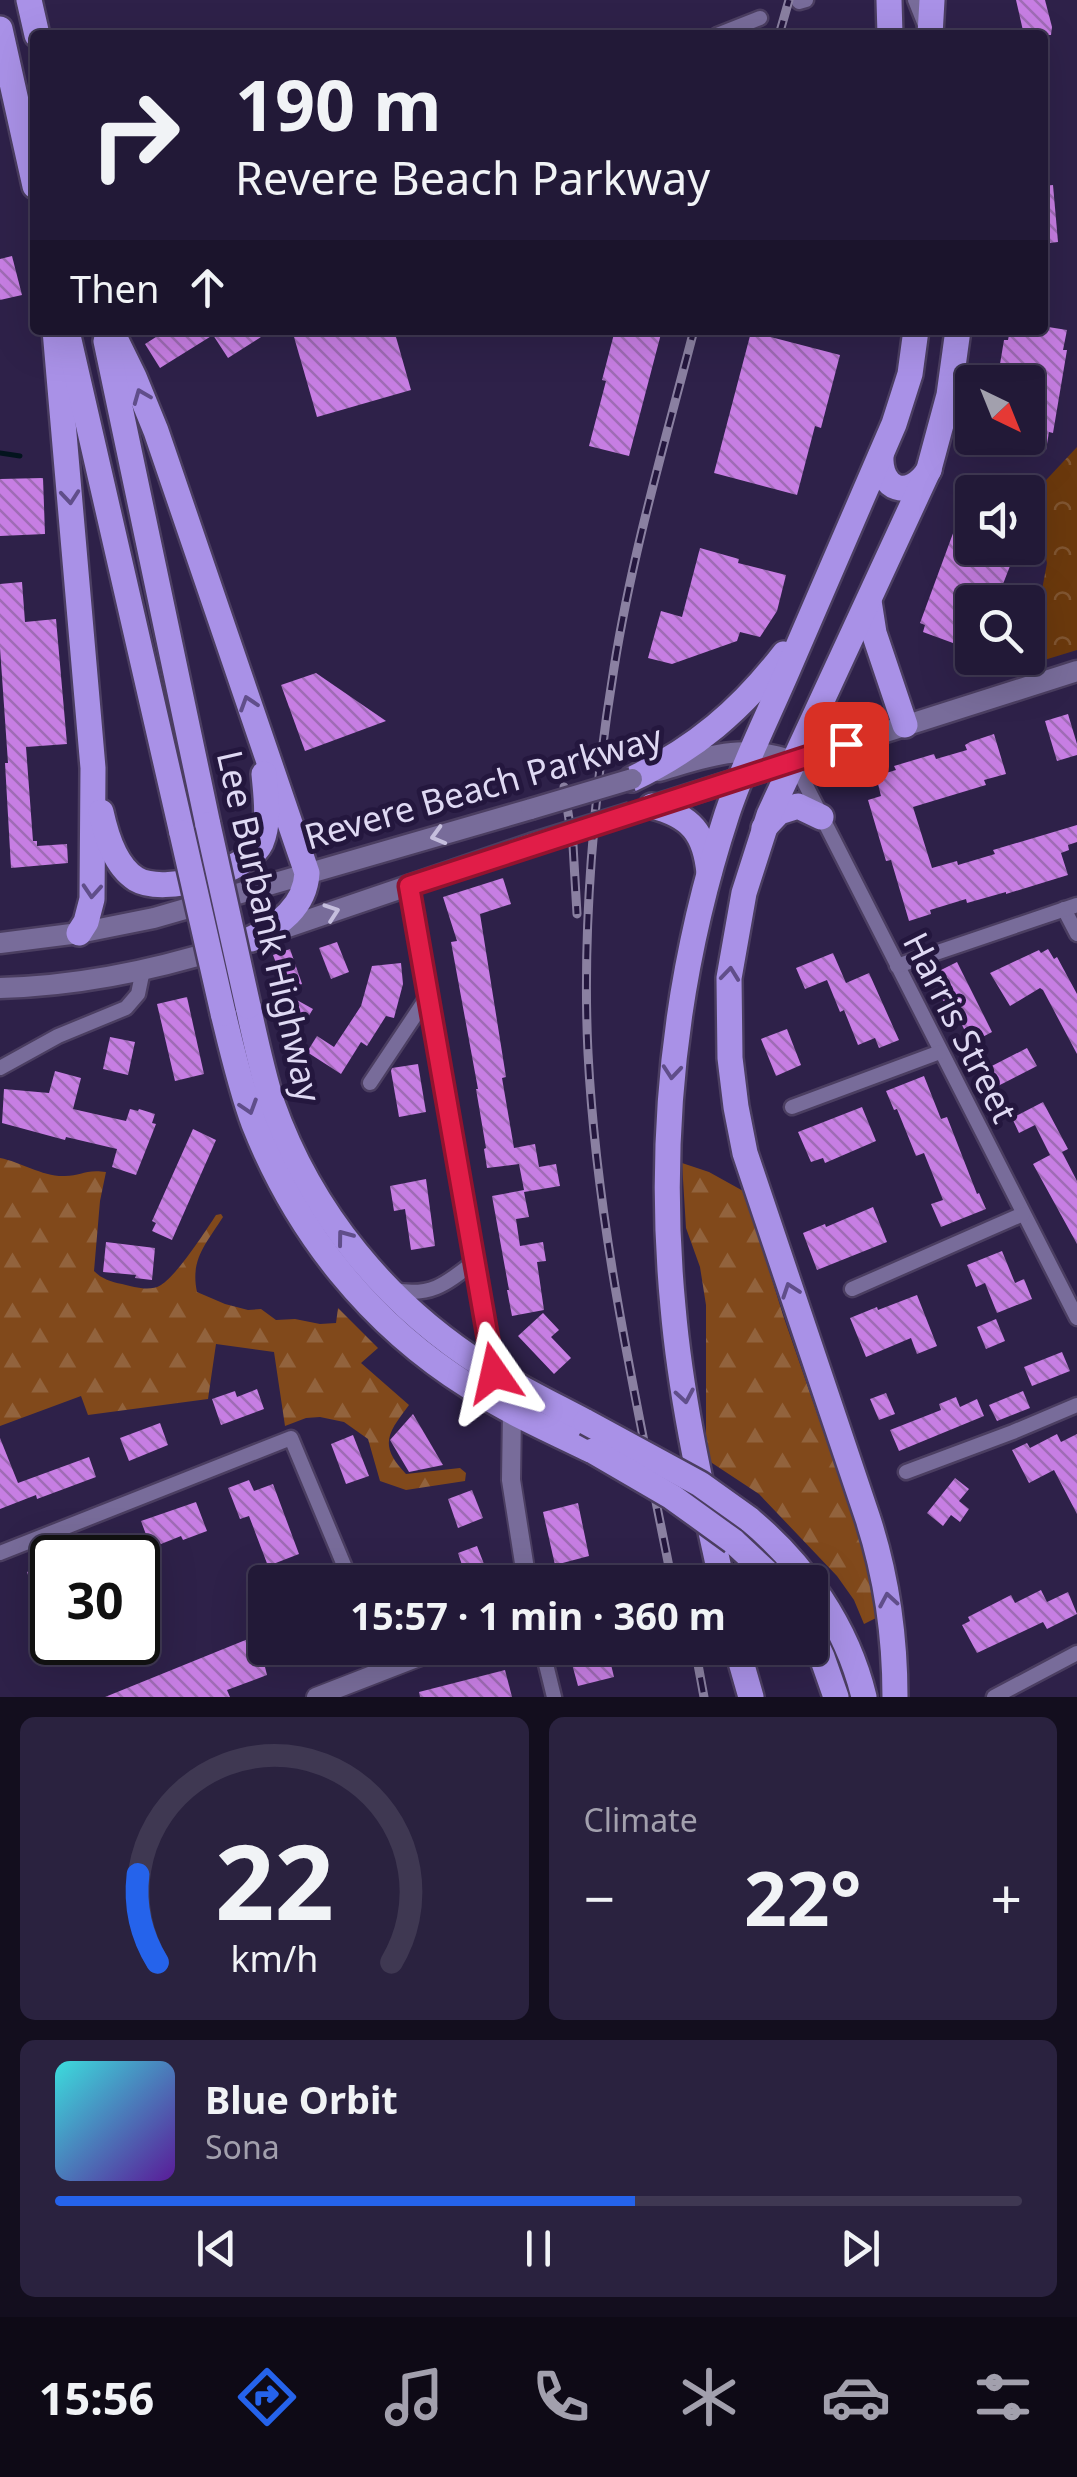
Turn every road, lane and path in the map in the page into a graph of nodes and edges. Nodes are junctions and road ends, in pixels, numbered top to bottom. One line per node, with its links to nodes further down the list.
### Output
1 (29, 0): 7 (highway)
2 (889, 0): 9 (highway)
3 (916, 0): 10 (street)
4 (932, 0): 11 (highway)
5 (760, 18): 8 (street)
6 (0, 29): 12 (highway)
7 (36, 30)
8 (730, 30)
9 (890, 30)
10 (927, 30)
11 (929, 30)
12 (4, 66): 13 (highway)
13 (30, 167)
14 (55, 335): 29 (highway, one-way to 29)
15 (68, 335): 47 (highway, Lee Burbank Highway, bridge)
16 (108, 335): 47 (highway, Lee Burbank Highway, bridge)
17 (110, 335): 26 (highway, one-way to 17)
18 (915, 335): 20 (highway)
19 (957, 335): 21 (highway)
20 (881, 455): 21 (highway); 23 (highway)
21 (930, 469): 22 (highway)
22 (869, 598): 25 (highway); 28 (highway)
23 (812, 613): 27 (highway); 31 (highway)
24 (1077, 671): 25 (main road)
25 (905, 725): 28 (main road)
26 (261, 743): 29 (highway); 35 (highway)
27 (753, 751): 28 (main road, Revere Beach Parkway); 30 (highway); 31 (main road, Revere Beach Parkway)
28 (793, 762): 30 (main road, Revere Beach Parkway); 33 (street, Harris Street); 34 (highway)
29 (93, 768): 39 (highway, one-way to 39)
30 (741, 778): 32 (main road, Revere Beach Parkway); 36 (highway)
31 (632, 780): 35 (main road, Revere Beach Parkway, one-way to 35, bridge)
32 (642, 810): 36 (highway); 37 (main road, Revere Beach Parkway, bridge)
33 (821, 816): 34 (highway); 43 (street, Harris Street)
34 (764, 828): 80 (highway, one-way to 34)
35 (308, 873): 39 (main road, Revere Beach Parkway); 41 (highway)
36 (709, 873): 64 (highway, one-way to 64)
37 (409, 886): 41 (main road, Revere Beach Parkway, one-way to 37); 46 (street)
38 (1070, 907): 40 (street); 43 (street)
39 (78, 933): 42 (main road, Revere Beach Parkway)
40 (1077, 934)
41 (251, 939): 44 (main road, Revere Beach Parkway)
42 (0, 943)
43 (897, 966): 48 (street, Harris Street)
44 (144, 970): 45 (main road, Revere Beach Parkway); 49 (street)
45 (0, 988)
46 (428, 996): 50 (street); 53 (street)
47 (236, 1010): 54 (highway, Lee Burbank Highway, one-way to 47); 59 (highway, Lee Burbank Highway, one-way to 59)
48 (940, 1052): 51 (street); 52 (street, Harris Street)
49 (0, 1068)
50 (370, 1083)
51 (792, 1107)
52 (1023, 1214): 55 (street); 56 (street, Harris Street)
53 (474, 1262): 54 (street); 57 (street)
54 (385, 1287): 57 (highway, Lee Burbank Highway)
55 (852, 1289)
56 (1077, 1318)
57 (494, 1373): 79 (highway, Lee Burbank Highway, bridge)
58 (1077, 1404): 60 (street)
59 (512, 1412): 63 (street); 65 (highway, Lee Burbank Highway, bridge)
60 (906, 1472)
61 (0, 1553): 62 (street)
62 (345, 1565)
63 (524, 1565)
64 (719, 1565)
65 (759, 1565)
66 (1077, 1653): 74 (street)
67 (386, 1665): 72 (street)
68 (398, 1665): 72 (street)
69 (546, 1665): 76 (street)
70 (743, 1665): 77 (highway)
71 (825, 1665): 78 (highway)
72 (388, 1669): 73 (street)
73 (337, 1693): 75 (street)
74 (994, 1696)
75 (316, 1697)
76 (554, 1697)
77 (751, 1697)
78 (836, 1697)
79 (864, 1697)
80 (895, 1697)

